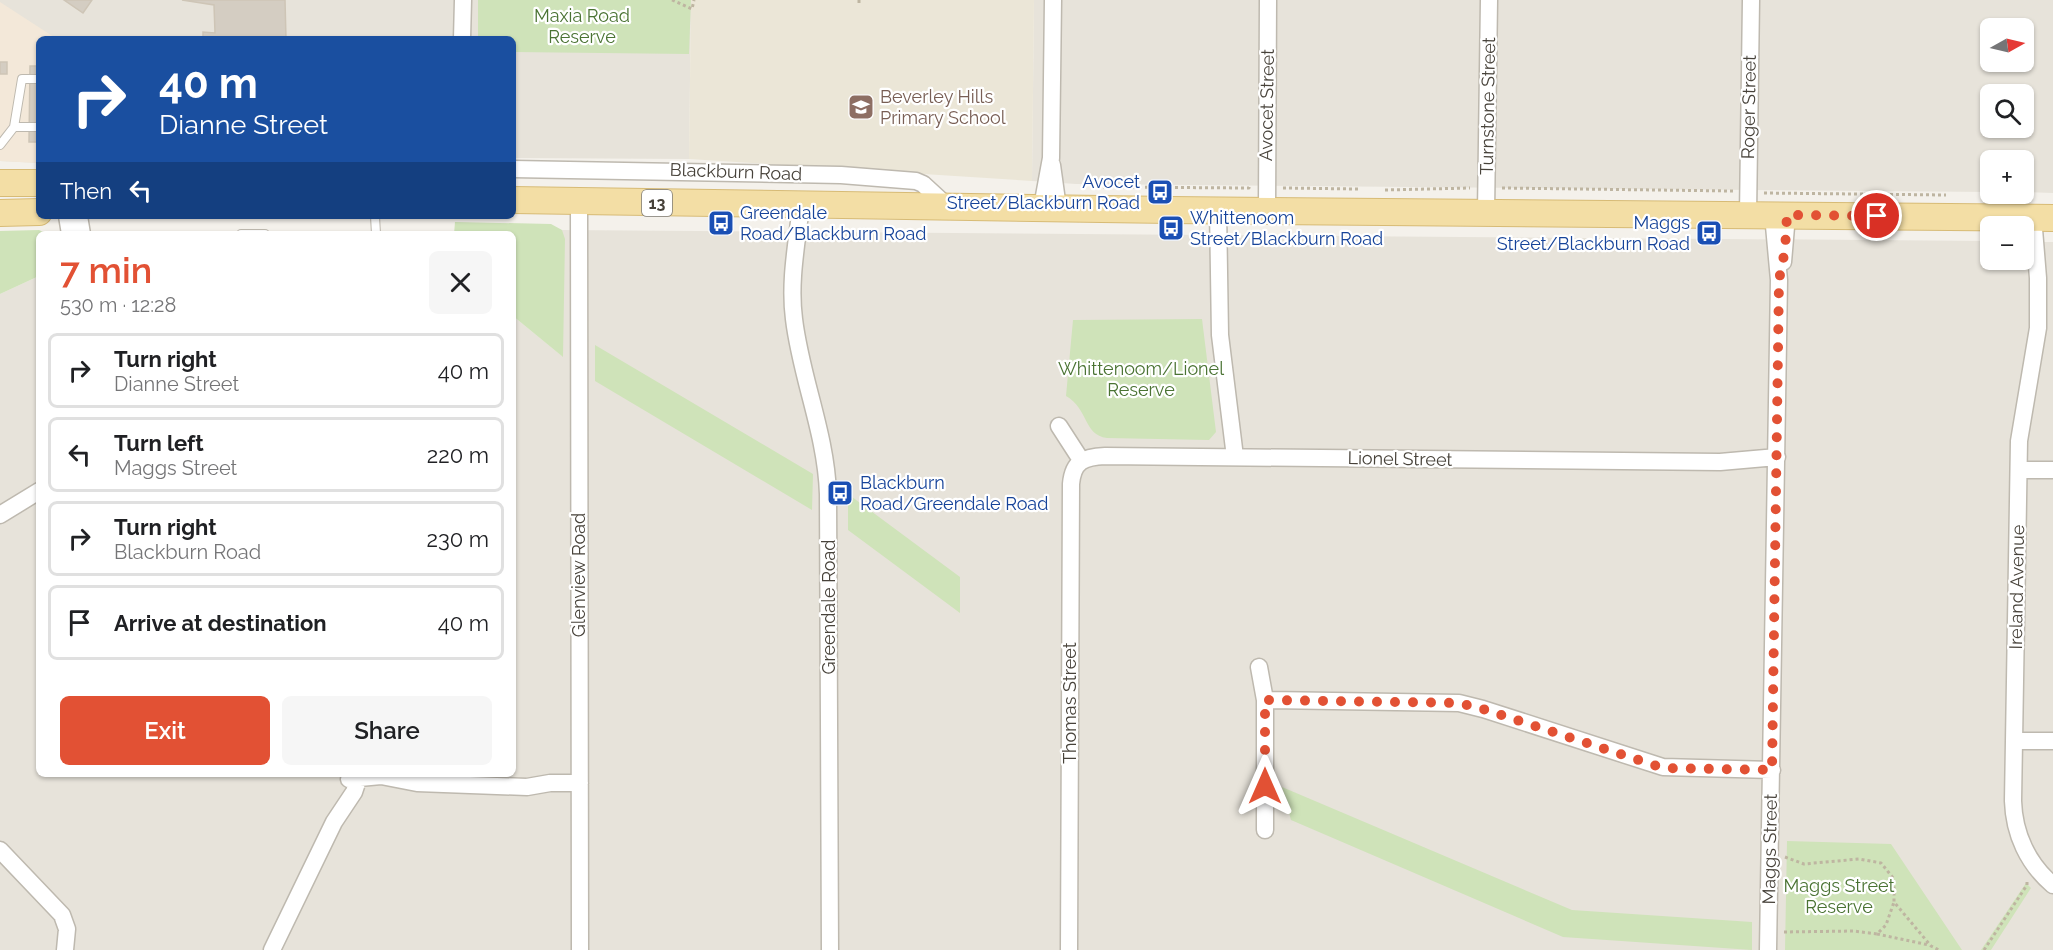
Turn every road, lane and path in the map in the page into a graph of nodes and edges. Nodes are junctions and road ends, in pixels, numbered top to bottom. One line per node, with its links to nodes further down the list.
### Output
1 (463, 0): 8 (street)
2 (672, 0): 3 (path)
3 (694, 0)
4 (1053, 0): 29 (street)
5 (1268, 0): 32 (street, Avocet Street)
6 (1489, 0): 34 (street, Turnstone Street)
7 (1751, 0): 31 (street, Roger Street)
8 (462, 36)
9 (36, 79): 10 (lane)
10 (14, 127): 11 (lane); 12 (lane)
11 (36, 127)
12 (0, 145)
13 (516, 169): 28 (street, Blackburn Road)
14 (1250, 176): 20 (path)
15 (1282, 177): 21 (path)
16 (1470, 177): 22 (path)
17 (1733, 181): 23 (path)
18 (0, 183): 19 (main road)
19 (36, 183)
20 (1101, 187)
21 (1359, 189)
22 (1381, 190)
23 (1502, 190)
24 (1949, 195): 31 (path)
25 (516, 200): 26 (main road, Blackburn Road / 13)
26 (579, 201): 27 (main road, Blackburn Road / 13); 51 (street, Glenview Road)
27 (794, 205): 28 (main road, Blackburn Road / 13); 63 (street, Greendale Road)
28 (948, 207): 29 (main road, Blackburn Road / 13)
29 (1050, 208): 30 (main road, Blackburn Road / 13)
30 (1218, 209): 32 (main road, Blackburn Road / 13); 38 (street)
31 (1768, 209): 34 (main road, Blackburn Road / 13); 36 (main road, Blackburn Road / 13); 40 (street, Maggs Street)
32 (1267, 210): 34 (main road, Blackburn Road / 13)
33 (36, 212): 35 (main road)
34 (1486, 212)
35 (0, 213)
36 (2043, 218): 41 (street, Ireland Avenue)
37 (1059, 426): 39 (street)
38 (1235, 457): 39 (street, Lionel Street); 40 (street, Lionel Street)
39 (1081, 460): 64 (street, Thomas Street)
40 (1776, 463): 49 (street, Maggs Street)
41 (2019, 470): 42 (street); 47 (street, Ireland Avenue)
42 (2053, 470)
43 (36, 493): 44 (street)
44 (0, 515)
45 (1259, 667): 46 (street)
46 (1265, 700): 49 (street); 52 (street)
47 (2014, 741): 48 (street); 55 (street, Ireland Avenue)
48 (2053, 741)
49 (1772, 770): 65 (street, Maggs Street)
50 (355, 777): 51 (street); 61 (street)
51 (580, 789): 62 (street, Glenview Road)
52 (1265, 830)
53 (2, 856): 60 (street)
54 (1785, 866): 56 (path)
55 (2053, 885)
56 (1894, 902): 58 (path); 59 (path)
57 (1784, 922): 58 (path)
58 (1877, 934): 59 (path)
59 (1931, 946): 66 (path)
60 (64, 950)
61 (272, 950)
62 (580, 950)
63 (830, 950)
64 (1070, 950)
65 (1768, 950)
66 (1939, 950)

